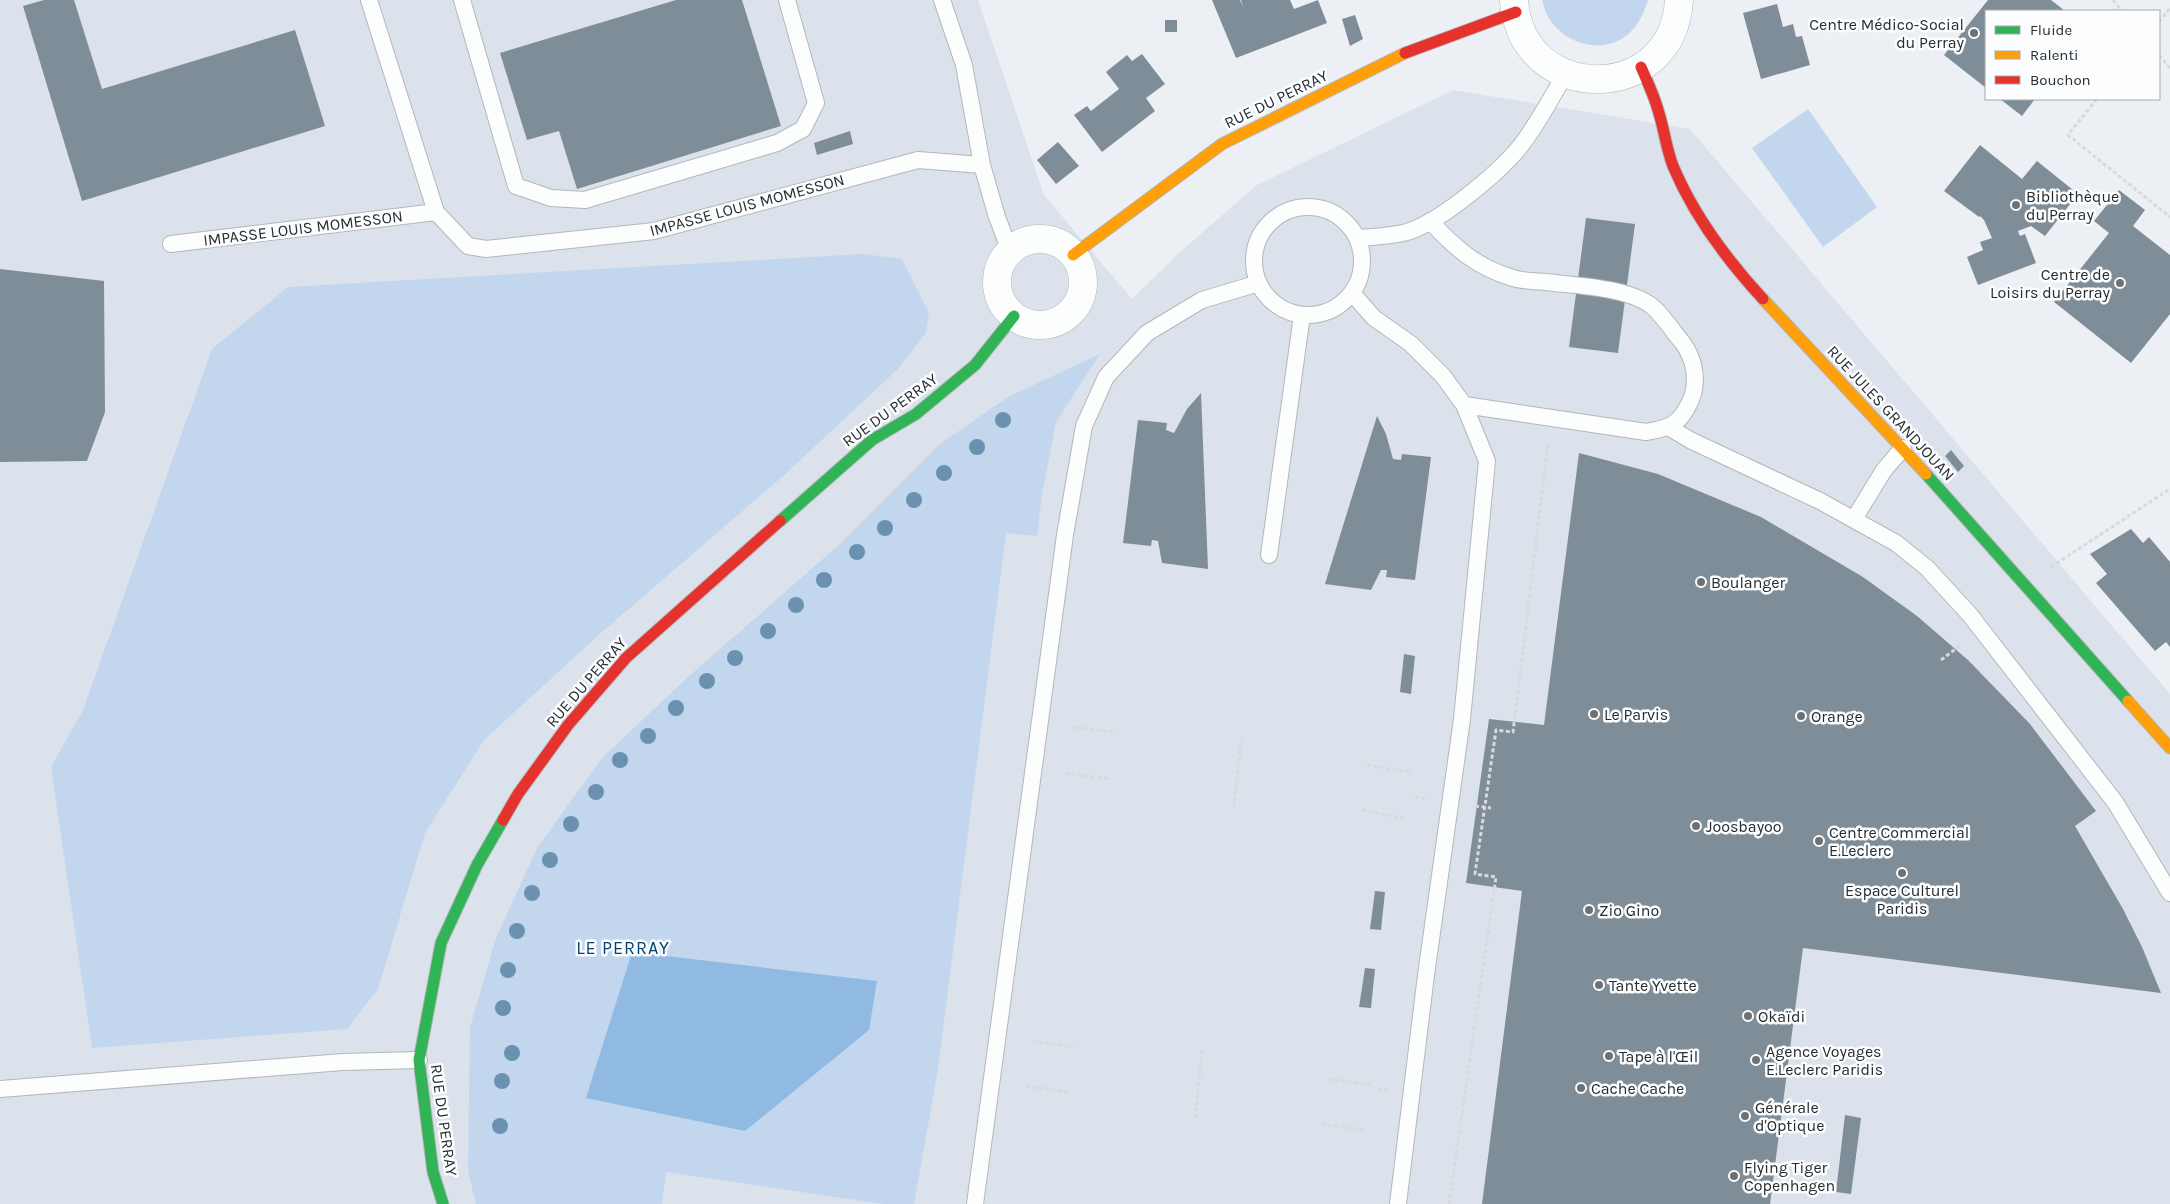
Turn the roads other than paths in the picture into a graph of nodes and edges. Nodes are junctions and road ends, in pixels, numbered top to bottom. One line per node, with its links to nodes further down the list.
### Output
1 (368, 0): 10 (lane, IMPASSE LOUIS MOMESSON)
2 (462, 0): 3 (lane)
3 (787, 0)
4 (942, 0): 9 (lane)
5 (1679, 0): 7 (street)
6 (1515, 6): 8 (street); 15 (street, RUE DU PERRAY)
7 (1641, 67): 8 (street); 22 (street, RUE JULES GRANDJOUAN)
8 (1565, 74): 11 (lane)
9 (982, 165): 10 (lane, IMPASSE LOUIS MOMESSON); 14 (lane)
10 (436, 212): 13 (lane, IMPASSE LOUIS MOMESSON)
11 (1430, 221): 12 (lane); 21 (lane)
12 (1358, 238): 16 (lane); 17 (lane)
13 (171, 244)
14 (1010, 251): 15 (street); 19 (street)
15 (1073, 254): 19 (street)
16 (1259, 282): 18 (lane); 30 (lane)
17 (1352, 293): 18 (lane); 20 (lane)
18 (1302, 315): 24 (lane)
19 (1014, 316): 27 (street, RUE DU PERRAY)
20 (1464, 405): 21 (lane); 31 (lane)
21 (1670, 428): 23 (lane)
22 (1903, 448): 23 (lane); 25 (street, RUE JULES GRANDJOUAN)
23 (1854, 519): 26 (lane)
24 (1269, 555)
25 (2170, 748)
26 (2170, 893)
27 (419, 1060): 28 (lane); 29 (street, RUE DU PERRAY)
28 (0, 1089)
29 (443, 1204)
30 (975, 1204)
31 (1398, 1204)

